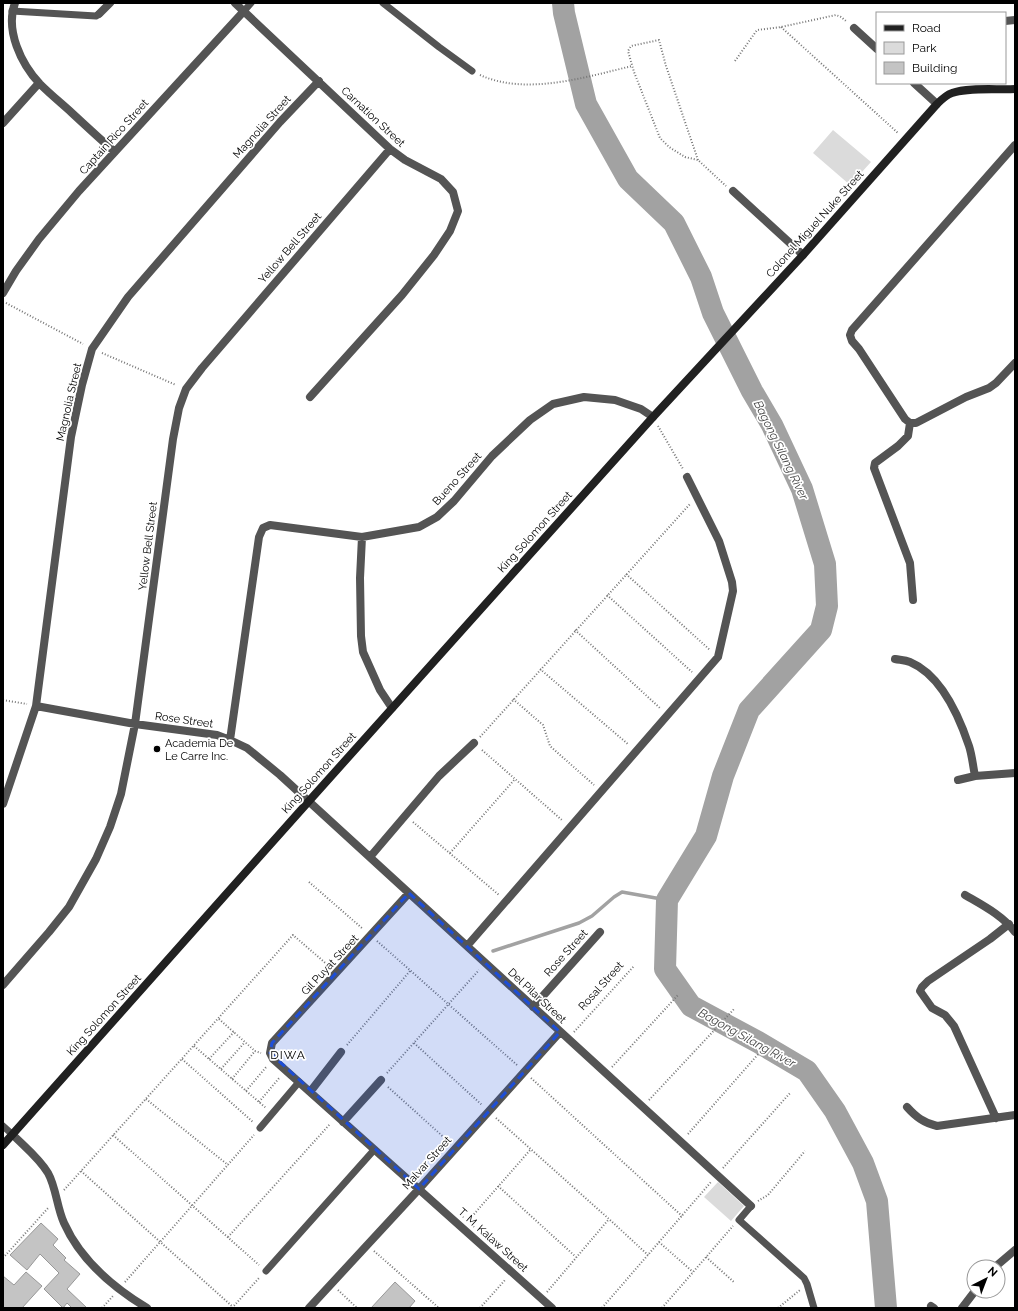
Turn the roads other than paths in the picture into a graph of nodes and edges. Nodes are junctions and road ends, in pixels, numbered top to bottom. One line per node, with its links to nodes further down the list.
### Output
1 (15, 3): 6 (street)
2 (110, 3): 8 (street)
3 (235, 3): 7 (street, Carnation Street)
4 (251, 3): 7 (lane, Captain Rico Street)
5 (383, 3): 11 (lane)
6 (12, 11): 8 (lane); 13 (street)
7 (244, 11): 12 (street, Carnation Street); 20 (street, Captain Rico Street)
8 (99, 14)
9 (854, 28): 10 (street)
10 (876, 48)
11 (472, 71)
12 (319, 81): 19 (street, Carnation Street); 32 (street, Magnolia Street)
13 (39, 83): 17 (street); 20 (street)
14 (915, 84): 16 (street)
15 (1015, 89): 16 (street, Colonel Miguel Nuke Street)
16 (937, 104): 22 (street, Colonel Miguel Nuke Street)
17 (3, 123)
18 (1015, 145): 27 (street)
19 (390, 149): 25 (street, Carnation Street); 34 (street, Yellow Bell Street)
20 (115, 152): 23 (street, Captain Rico Street)
21 (733, 191): 22 (street)
22 (804, 255): 26 (street, Colonel Miguel Nuke Street)
23 (3, 293)
24 (1015, 363): 27 (street)
25 (310, 397)
26 (653, 417): 29 (street, Bueno Street); 33 (street, King Solomon Street)
27 (910, 422): 30 (street)
28 (687, 477): 48 (street)
29 (362, 537): 33 (street); 35 (street, Bueno Street)
30 (913, 600)
31 (895, 659): 38 (street)
32 (36, 706): 34 (street, Rose Street); 41 (street, Magnolia Street)
33 (392, 708): 40 (street, King Solomon Street)
34 (135, 724): 35 (street, Rose Street); 49 (street, Yellow Bell Street)
35 (230, 740): 40 (street, Rose Street)
36 (474, 743): 42 (street)
37 (1015, 772): 38 (street)
38 (975, 776): 39 (street)
39 (958, 780)
40 (309, 801): 42 (street, Del Pilar Street); 63 (street, King Solomon Street)
41 (3, 804)
42 (370, 858): 43 (street, Del Pilar Street)
43 (409, 893): 48 (street, Del Pilar Street); 53 (street, Gil Puyat Street)
44 (965, 895): 45 (street)
45 (1009, 924): 47 (street); 59 (street)
46 (600, 932): 50 (street, Rose Street)
47 (1015, 932)
48 (467, 946): 50 (street, Del Pilar Street)
49 (3, 985)
50 (533, 1007): 51 (street, Del Pilar Street)
51 (560, 1032): 66 (street, Malvar Street); 67 (street, Del Pilar Street)
52 (341, 1052): 56 (street)
53 (272, 1056): 55 (street, T. M. Kalaw Street)
54 (381, 1080): 60 (street)
55 (299, 1082): 56 (street, T. M. Kalaw Street); 62 (lane)
56 (310, 1092): 60 (street, T. M. Kalaw Street)
57 (907, 1107): 59 (street)
58 (1015, 1115): 59 (street)
59 (996, 1118)
60 (340, 1119): 65 (street, T. M. Kalaw Street)
61 (3, 1126): 63 (lane)
62 (260, 1128)
63 (13, 1135): 64 (street, King Solomon Street); 72 (street)
64 (3, 1145)
65 (374, 1150): 66 (street, T. M. Kalaw Street); 70 (lane)
66 (419, 1189): 73 (street, Malvar Street); 74 (street, T. M. Kalaw Street)
67 (750, 1206): 75 (lane)
68 (1015, 1250): 69 (street)
69 (1004, 1259)
70 (266, 1271)
71 (969, 1299): 76 (street)
72 (147, 1308)
73 (309, 1308)
74 (552, 1308)
75 (814, 1308)
76 (962, 1308)

